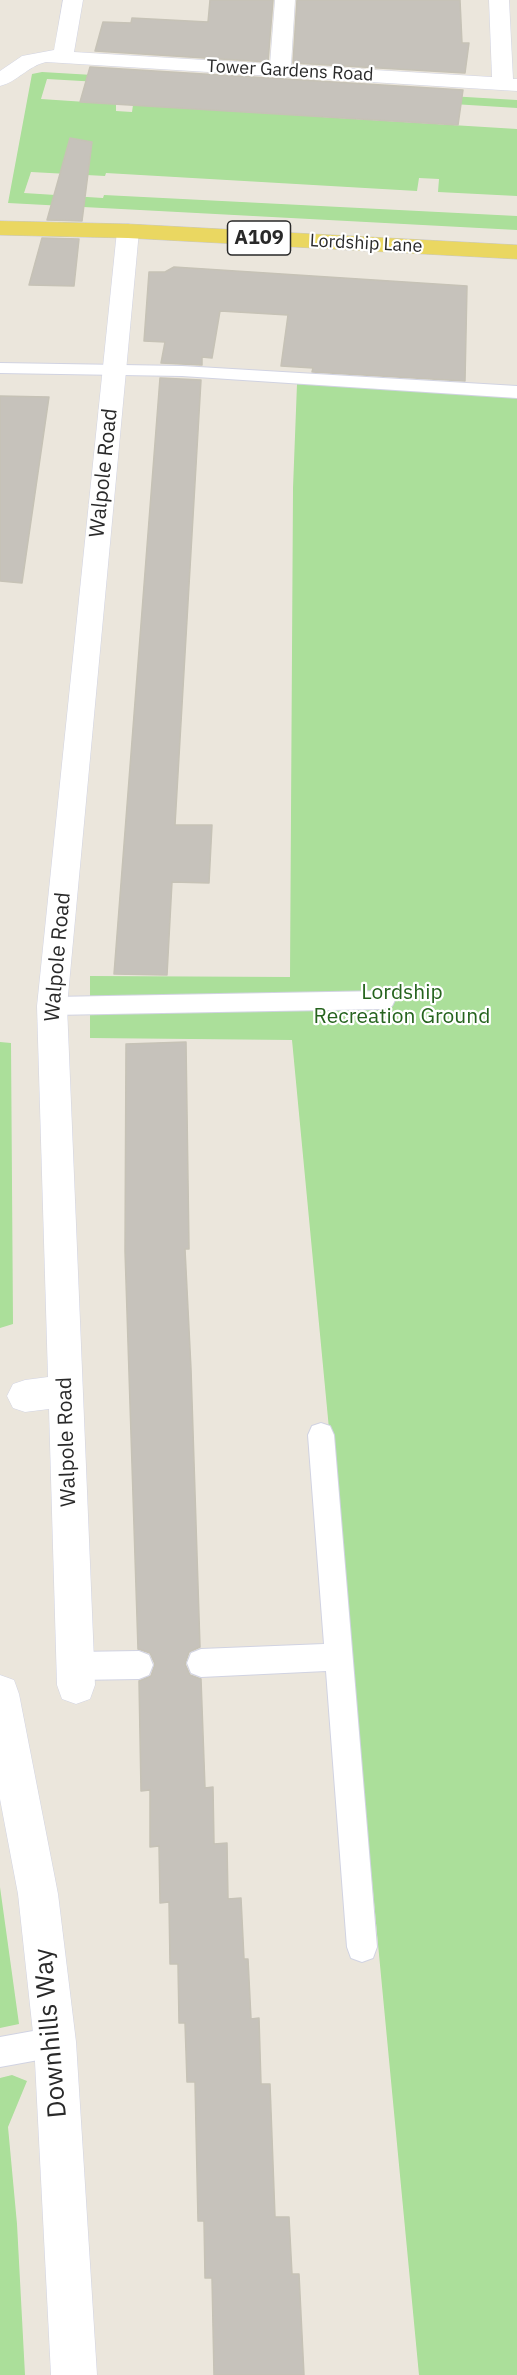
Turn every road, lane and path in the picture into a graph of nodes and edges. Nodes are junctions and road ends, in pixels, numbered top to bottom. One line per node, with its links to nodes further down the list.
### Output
1 (73, 0): 4 (street)
2 (285, 0): 5 (street)
3 (499, 0): 7 (street)
4 (63, 57): 5 (street, Tower Gardens Road); 6 (street, Tower Gardens Road)
5 (280, 71): 7 (street, Tower Gardens Road)
6 (0, 80)
7 (510, 84)
8 (0, 228): 9 (main road, Lordship Lane / A109)
9 (128, 231): 10 (main road, Lordship Lane / A109); 12 (street, Walpole Road)
10 (517, 252)
11 (0, 368): 12 (lane)
12 (114, 370): 13 (lane); 15 (street, Walpole Road)
13 (517, 392)
14 (384, 1000): 15 (lane)
15 (52, 1006): 16 (street, Walpole Road)
16 (65, 1391): 17 (street); 22 (street, Walpole Road)
17 (25, 1396)
18 (321, 1435): 19 (lane)
19 (338, 1657): 20 (lane); 24 (lane)
20 (201, 1663)
21 (139, 1665): 22 (lane)
22 (76, 1676)
23 (0, 1694): 25 (street, Downhills Way)
24 (362, 1947)
25 (55, 2042): 26 (lane); 27 (street, Downhills Way)
26 (0, 2052)
27 (74, 2375)

